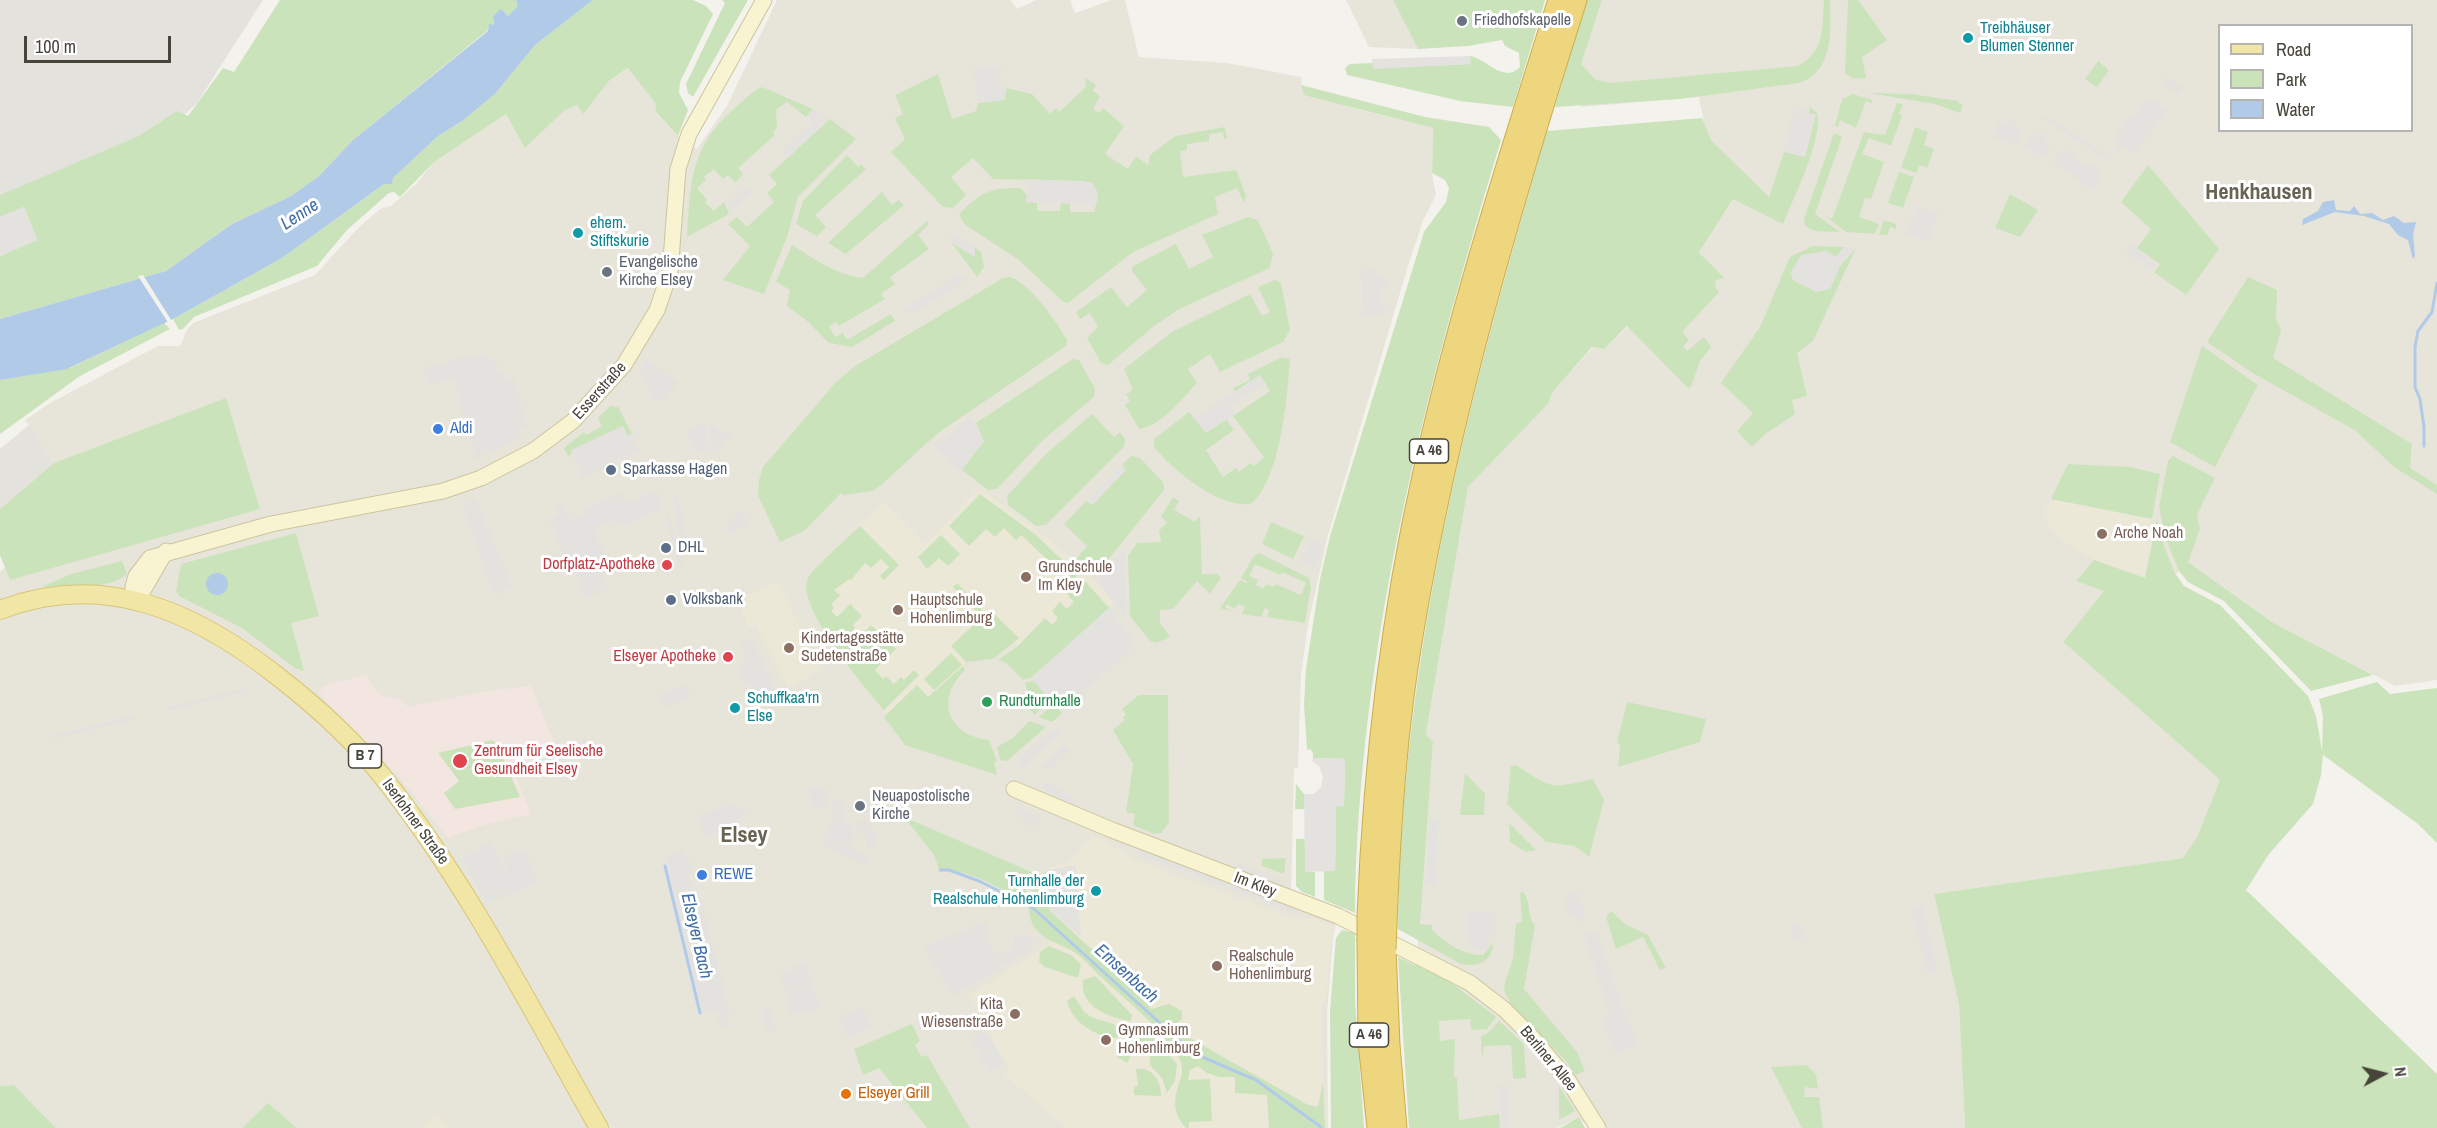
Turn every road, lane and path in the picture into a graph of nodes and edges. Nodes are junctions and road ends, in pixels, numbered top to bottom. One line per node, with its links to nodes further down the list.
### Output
1 (764, 0): 4 (main road, Esserstraße)
2 (1559, 0): 10 (highway, A 46)
3 (1576, 0): 10 (highway, A 46)
4 (142, 579): 5 (main road); 6 (main road); 8 (main road)
5 (106, 595): 6 (main road, Iserlohner Straße / B 7); 7 (main road, Iserlohner Straße / B 7)
6 (134, 601): 8 (main road, Iserlohner Straße / B 7)
7 (0, 610)
8 (170, 610): 13 (main road, Iserlohner Straße / B 7)
9 (1014, 789): 12 (main road, Im Kley)
10 (1377, 920): 11 (highway, A 46, bridge)
11 (1377, 945): 14 (highway, A 46); 15 (highway, A 46)
12 (1489, 996): 16 (main road, Berliner Allee)
13 (599, 1128)
14 (1378, 1128)
15 (1396, 1128)
16 (1598, 1128)

